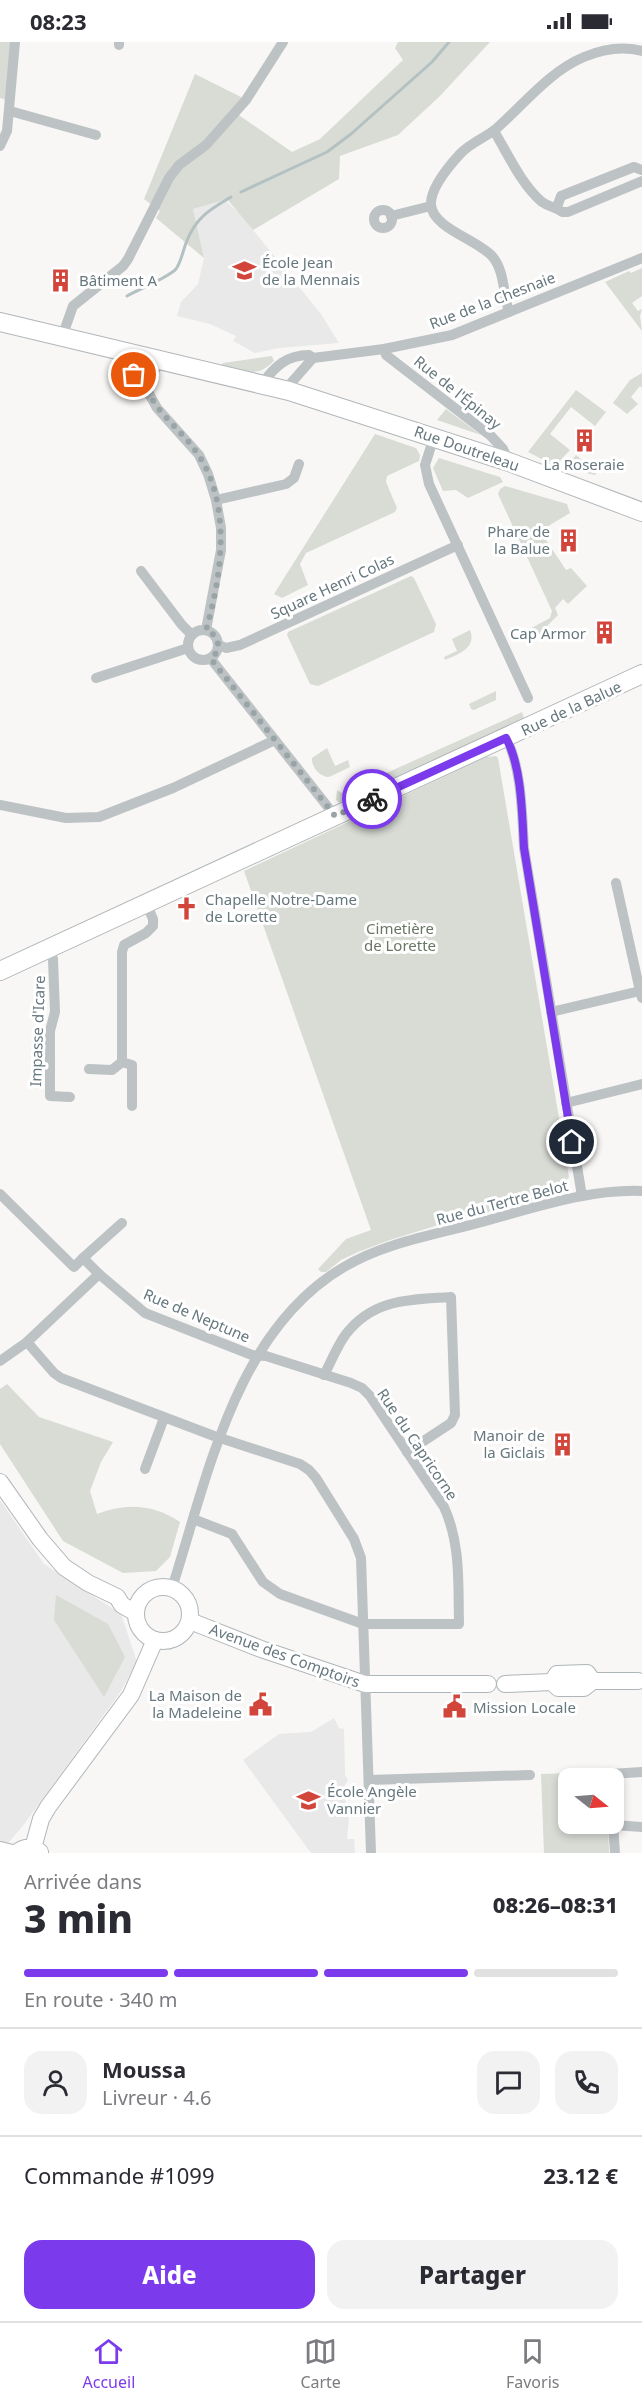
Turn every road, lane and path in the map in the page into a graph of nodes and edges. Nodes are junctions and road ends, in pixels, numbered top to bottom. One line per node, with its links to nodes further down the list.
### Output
1 (15, 42): 4 (street)
2 (283, 42): 16 (street)
3 (642, 51): 5 (street)
4 (10, 111): 6 (street); 7 (street)
5 (494, 131): 10 (street); 11 (street)
6 (96, 135)
7 (0, 146)
8 (642, 170): 11 (street)
9 (642, 181): 11 (street)
10 (431, 206): 12 (street); 14 (street)
11 (557, 207)
12 (391, 216)
13 (642, 258): 14 (street, Rue de la Chesnaie)
14 (509, 312): 17 (street, Rue de la Chesnaie)
15 (0, 322): 16 (main road, Rue Doutreleau)
16 (62, 337): 18 (main road, Rue Doutreleau)
17 (384, 349): 19 (street, Rue de la Chesnaie); 25 (street, Rue de l'Épinay)
18 (122, 351): 20 (main road, Rue Doutreleau); 22 (street)
19 (312, 358): 21 (street, Rue de la Chesnaie); 23 (street)
20 (161, 360): 21 (main road, Rue Doutreleau); 22 (street)
21 (262, 384): 23 (main road, Rue Doutreleau)
22 (147, 390): 27 (street)
23 (289, 392): 24 (main road, Rue Doutreleau)
24 (434, 437): 25 (main road, Rue Doutreleau); 29 (street)
25 (509, 462): 28 (main road, Rue Doutreleau)
26 (299, 464): 27 (street)
27 (216, 500): 31 (street)
28 (642, 512)
29 (458, 545): 33 (street, Square Henri Colas); 38 (street)
30 (141, 571): 32 (street)
31 (206, 630): 32 (street); 33 (street)
32 (192, 635): 34 (street)
33 (219, 645): 35 (street)
34 (188, 648): 35 (street); 37 (street)
35 (211, 659): 40 (street)
36 (642, 674): 39 (main road, Rue de la Balue)
37 (96, 678)
38 (528, 698)
39 (506, 738): 42 (main road, Rue de la Balue); 48 (street, Rue du Tertre Belot)
40 (275, 740): 41 (street); 42 (street)
41 (0, 805)
42 (335, 816): 44 (main road, Rue de la Balue)
43 (616, 884): 47 (street)
44 (146, 903): 45 (main road, Rue de la Balue); 49 (street)
45 (49, 948): 46 (main road, Rue de la Balue); 52 (street, Impasse d'Icare)
46 (0, 971)
47 (641, 995): 48 (street)
48 (552, 1012): 53 (street, Rue du Tertre Belot)
49 (122, 1062): 50 (street); 54 (street)
50 (89, 1069)
51 (642, 1084): 53 (street)
52 (70, 1097)
53 (566, 1103): 57 (street, Rue du Tertre Belot)
54 (132, 1106)
55 (642, 1191): 57 (street)
56 (0, 1194): 59 (street)
57 (582, 1196): 62 (street, Rue du Tertre Belot)
58 (122, 1223): 59 (street)
59 (83, 1258): 60 (street, Rue de Neptune)
60 (99, 1274): 61 (street); 62 (street, Rue de Neptune)
61 (27, 1342): 63 (street); 65 (street)
62 (259, 1356): 64 (street, Rue du Capricorne); 66 (street, Rue du Tertre Belot)
63 (0, 1360)
64 (324, 1375): 67 (street, Rue du Capricorne); 67 (street)
65 (164, 1418): 66 (street); 68 (street)
66 (219, 1438): 70 (street, Rue du Tertre Belot); 76 (street)
67 (407, 1452): 76 (street, Rue du Capricorne)
68 (145, 1469)
69 (0, 1482): 73 (street)
70 (193, 1519): 71 (street, Rue du Tertre Belot); 76 (street)
71 (172, 1588): 72 (street); 75 (street)
72 (143, 1595): 73 (street); 74 (street)
73 (117, 1597): 74 (street)
74 (136, 1613): 77 (street)
75 (190, 1621): 77 (street); 79 (street, Avenue des Comptoirs)
76 (363, 1624): 79 (street)
77 (155, 1640): 88 (street)
78 (638, 1681): 79 (street, Avenue des Comptoirs)
79 (365, 1684): 83 (street)
80 (642, 1772): 82 (street)
81 (530, 1774): 83 (street)
82 (624, 1775)
83 (369, 1780): 90 (street)
84 (624, 1826): 85 (street)
85 (642, 1827)
86 (614, 1834): 91 (street)
87 (0, 1850): 89 (street)
88 (37, 1850): 89 (street)
89 (14, 1853)
90 (371, 1853)
91 (615, 1853)

